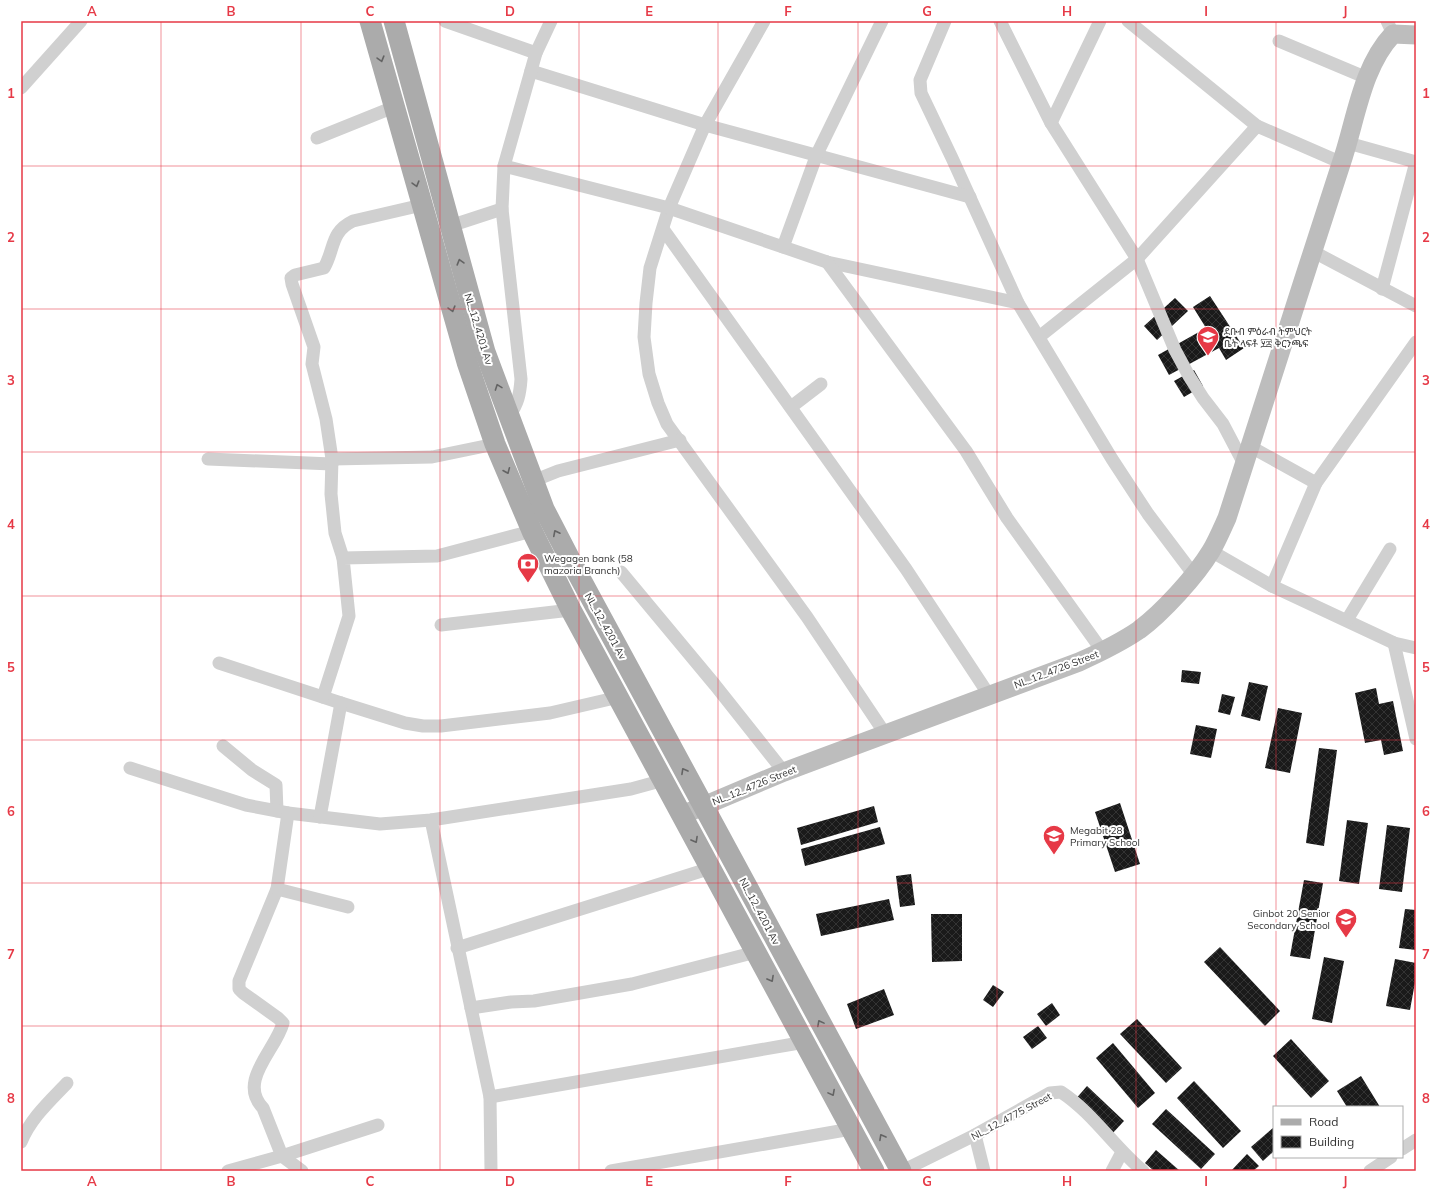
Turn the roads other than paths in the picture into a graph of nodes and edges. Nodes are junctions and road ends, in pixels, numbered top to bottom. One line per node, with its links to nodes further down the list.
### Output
1 (81, 21): 18 (street)
2 (370, 21): 19 (main road, NL_12_4201 Av, one-way to 19)
3 (394, 21): 33 (main road, NL_12_4201 Av)
4 (445, 21): 15 (street)
5 (551, 21): 15 (street)
6 (764, 21): 21 (street)
7 (882, 21): 25 (street)
8 (945, 21): 29 (street)
9 (1000, 21): 20 (street)
10 (1100, 21): 20 (street)
11 (1128, 21): 22 (street)
12 (1390, 28): 13 (street); 17 (street, NL_12_4726 Street)
13 (1416, 35)
14 (1279, 41): 17 (street)
15 (536, 53): 16 (street)
16 (531, 71): 21 (street); 28 (street)
17 (1367, 78): 24 (street, NL_12_4726 Street)
18 (22, 89)
19 (394, 107): 23 (street); 30 (main road, NL_12_4201 Av, one-way to 30)
20 (1051, 123): 37 (street)
21 (705, 125): 25 (street); 31 (street)
22 (1257, 126): 27 (street); 37 (street)
23 (317, 138)
24 (1348, 143): 26 (street); 27 (street, NL_12_4726 Street)
25 (817, 154): 29 (street); 35 (street)
26 (1416, 162): 39 (street)
27 (1342, 163): 36 (street, NL_12_4726 Street)
28 (504, 166): 31 (street); 32 (street)
29 (970, 197): 40 (street)
30 (422, 205): 48 (main road, NL_12_4201 Av, one-way to 48); 51 (street)
31 (669, 208): 34 (street); 35 (street)
32 (502, 209): 33 (street); 46 (street)
33 (450, 226): 46 (main road, NL_12_4201 Av, one-way to 33)
34 (663, 229): 45 (street); 47 (street)
35 (783, 247): 38 (street)
36 (1312, 251): 39 (street); 49 (street, NL_12_4726 Street)
37 (1137, 259): 42 (street); 49 (street)
38 (827, 262): 40 (street); 66 (street)
39 (1382, 289): 41 (street)
40 (1018, 304): 42 (street)
41 (1416, 306)
42 (1039, 337): 59 (street)
43 (1416, 342): 53 (street)
44 (821, 384): 45 (street)
45 (791, 407): 68 (street)
46 (509, 416): 52 (main road, NL_12_4201 Av)
47 (680, 440): 52 (street); 72 (street)
48 (495, 444): 51 (street); 54 (main road, NL_12_4201 Av, one-way to 54)
49 (1247, 456): 53 (street); 56 (street, NL_12_4726 Street)
50 (208, 459): 51 (street)
51 (332, 462): 57 (street)
52 (533, 481): 78 (main road, NL_12_4201 Av, one-way to 52)
53 (1316, 483): 60 (street)
54 (532, 531): 57 (street); 61 (main road, NL_12_4201 Av)
55 (1390, 549): 62 (street)
56 (1211, 551): 59 (street, NL_12_4726 Street); 60 (street)
57 (343, 558): 69 (street)
58 (621, 572): 76 (street)
59 (1194, 575): 66 (street, NL_12_4726 Street)
60 (1272, 586): 62 (street)
61 (571, 610): 63 (street); 70 (main road, NL_12_4201 Av)
62 (1347, 620): 64 (street)
63 (441, 625)
64 (1394, 643): 65 (street); 73 (street)
65 (1415, 644)
66 (1103, 652): 68 (street, NL_12_4726 Street)
67 (220, 663): 69 (street)
68 (989, 695): 72 (street, NL_12_4726 Street)
69 (323, 697): 71 (street)
70 (619, 698): 71 (street); 77 (main road, NL_12_4201 Av)
71 (341, 703): 81 (street)
72 (886, 735): 76 (street, NL_12_4726 Street)
73 (1416, 739)
74 (223, 746): 79 (street)
75 (130, 768): 79 (street)
76 (784, 772): 78 (street, NL_12_4726 Street)
77 (664, 780): 80 (main road, NL_12_4201 Av); 82 (street)
78 (703, 805): 80 (street, NL_12_4726 Street); 107 (main road, NL_12_4201 Av, one-way to 78)
79 (282, 812): 81 (street); 84 (street)
80 (682, 815): 83 (main road, NL_12_4201 Av, one-way to 83)
81 (320, 817): 82 (street)
82 (432, 820): 86 (street)
83 (711, 868): 86 (street); 87 (main road, NL_12_4201 Av)
84 (276, 888): 85 (street); 99 (street)
85 (348, 907)
86 (457, 948): 88 (street)
87 (756, 952): 88 (street); 89 (main road, NL_12_4201 Av, one-way to 89)
88 (471, 1008): 91 (street)
89 (805, 1042): 91 (street); 93 (main road, NL_12_4201 Av, one-way to 93)
90 (68, 1083): 96 (street)
91 (490, 1097): 104 (street)
92 (378, 1125): 99 (street)
93 (851, 1129): 105 (street); 106 (main road, NL_12_4201 Av)
94 (975, 1135): 98 (street, NL_12_4775 Street); 107 (street, NL_12_4775 Street); 108 (street)
95 (1416, 1140): 97 (street)
96 (21, 1142)
97 (1403, 1148)
98 (1122, 1152): 109 (street); 110 (street, NL_12_4775 Street)
99 (282, 1156): 102 (street); 103 (street)
100 (1390, 1158): 101 (street)
101 (1373, 1170)
102 (228, 1171)
103 (302, 1171)
104 (491, 1171)
105 (611, 1171)
106 (874, 1171)
107 (902, 1171)
108 (984, 1171)
109 (1112, 1171)
110 (1143, 1171)

